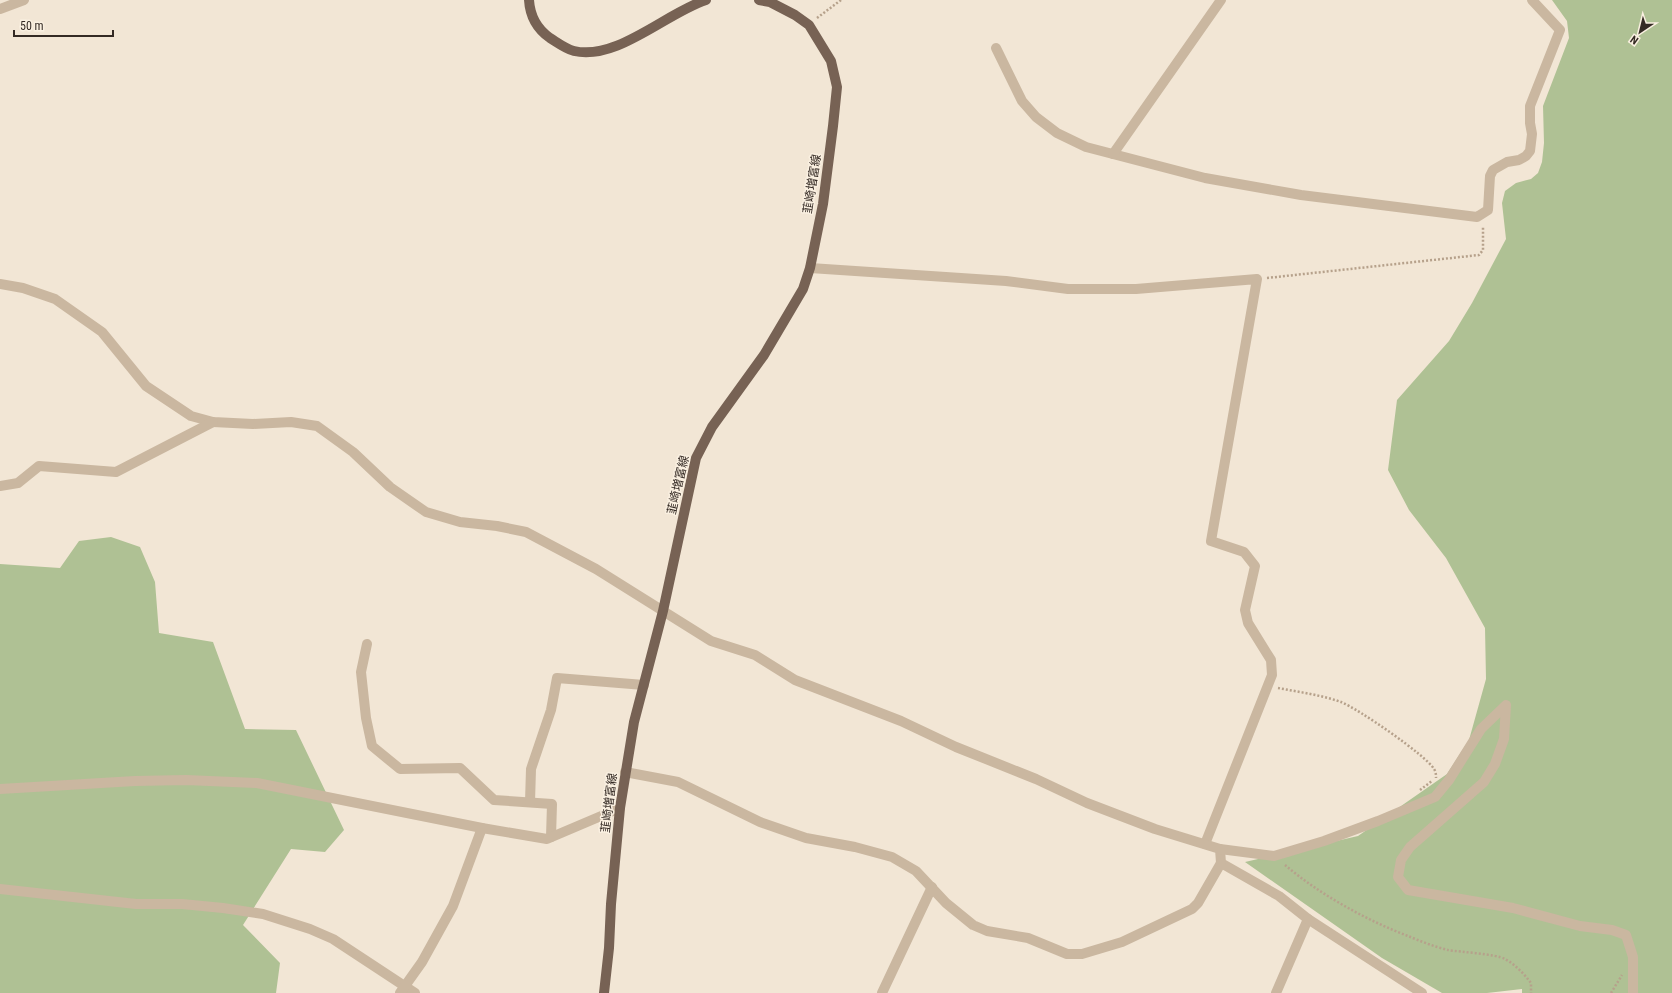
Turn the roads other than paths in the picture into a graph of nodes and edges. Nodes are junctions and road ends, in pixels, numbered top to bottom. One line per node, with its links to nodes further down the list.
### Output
1 (24, 0): 7 (street)
2 (529, 0): 3 (main road)
3 (706, 0)
4 (759, 0): 10 (main road, 韮崎増富線)
5 (1221, 0): 9 (street)
6 (1532, 0): 9 (street)
7 (0, 9)
8 (996, 48): 9 (street)
9 (1113, 154)
10 (810, 268): 14 (main road, 韮崎増富線); 23 (street)
11 (0, 284): 12 (street)
12 (214, 422): 13 (street); 14 (street)
13 (0, 486)
14 (663, 611): 16 (main road, 韮崎増富線); 23 (street)
15 (367, 644): 19 (street)
16 (644, 684): 17 (main road, 韮崎増富線); 19 (street)
17 (625, 772): 20 (main road, 韮崎増富線); 26 (street)
18 (0, 789): 21 (street)
19 (530, 802): 22 (street)
20 (620, 808): 22 (street); 31 (main road, 韮崎増富線)
21 (482, 828): 22 (street); 29 (street)
22 (551, 837)
23 (1205, 844): 24 (street)
24 (1220, 849): 25 (street); 35 (street)
25 (1220, 863): 26 (street); 28 (street)
26 (932, 888): 32 (street)
27 (0, 889): 29 (street)
28 (1308, 919): 33 (street); 34 (street)
29 (402, 990): 30 (street)
30 (415, 993)
31 (604, 993)
32 (882, 993)
33 (1276, 993)
34 (1422, 993)
35 (1633, 993)

